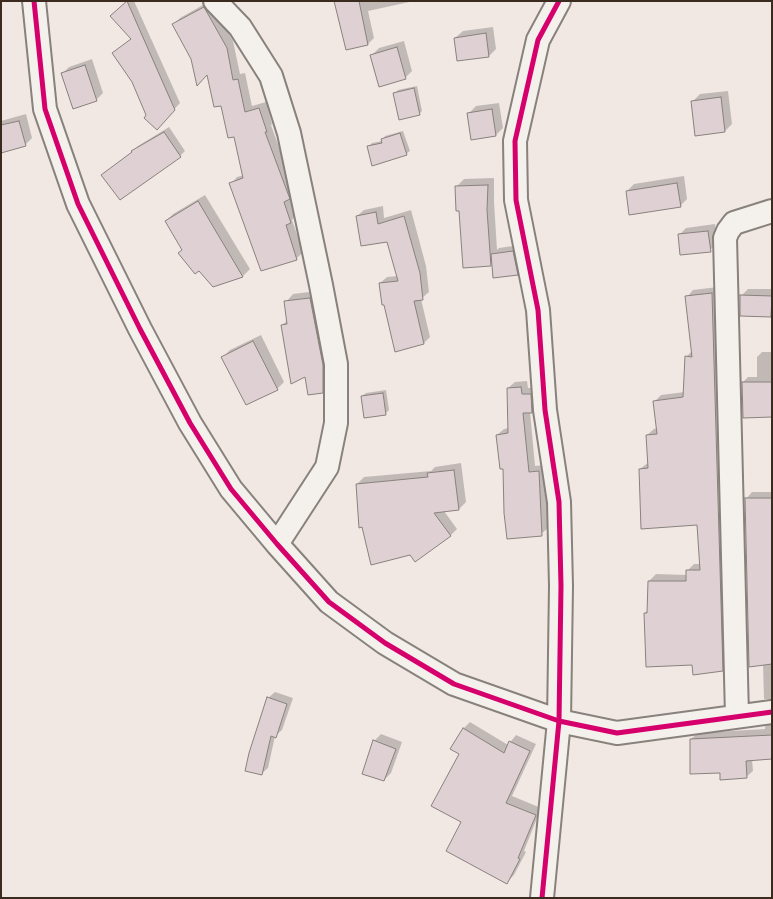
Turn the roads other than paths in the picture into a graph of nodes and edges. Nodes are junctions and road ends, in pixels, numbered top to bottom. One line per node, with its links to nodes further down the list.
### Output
1 (34, 1): 5 (street)
2 (215, 1): 5 (street)
3 (558, 1): 8 (street)
4 (772, 211): 7 (street)
5 (277, 544): 8 (street)
6 (772, 712): 7 (street)
7 (737, 716): 8 (street)
8 (559, 721): 9 (street)
9 (542, 898)

